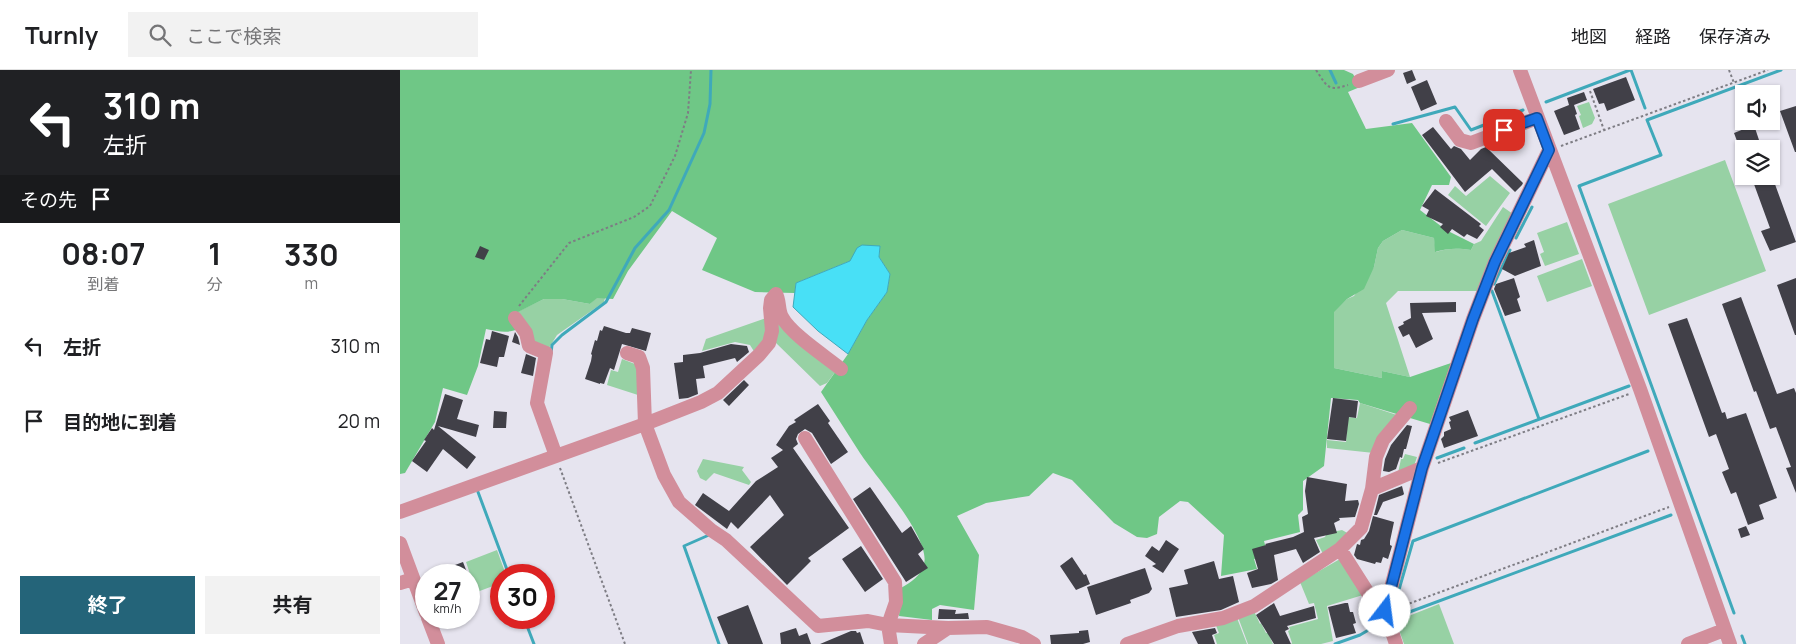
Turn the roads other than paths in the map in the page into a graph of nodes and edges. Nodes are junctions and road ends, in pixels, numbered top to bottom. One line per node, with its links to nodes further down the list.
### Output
1 (1388, 70): 3 (street)
2 (1520, 70): 4 (street)
3 (1359, 80)
4 (1537, 118): 5 (street); 6 (street)
5 (1446, 121)
6 (1549, 150): 14 (street); 25 (street)
7 (515, 318): 13 (street)
8 (627, 353): 11 (street)
9 (841, 369): 11 (street)
10 (1410, 408): 15 (street)
11 (645, 424): 13 (street); 22 (street)
12 (805, 438): 22 (street)
13 (556, 456): 16 (street)
14 (1422, 468): 15 (street); 21 (street)
15 (1372, 489): 18 (street)
16 (400, 512)
17 (400, 543): 19 (street)
18 (1340, 549): 21 (street); 30 (street)
19 (407, 581): 20 (street)
20 (415, 594)
21 (1385, 611): 31 (street)
22 (888, 625): 23 (street); 27 (street)
23 (948, 628): 28 (street); 29 (street)
24 (432, 629): 26 (street)
25 (1724, 630): 32 (street); 33 (street)
26 (438, 644)
27 (891, 644)
28 (924, 644)
29 (1034, 644)
30 (1127, 644)
31 (1396, 644)
32 (1688, 644)
33 (1730, 644)

